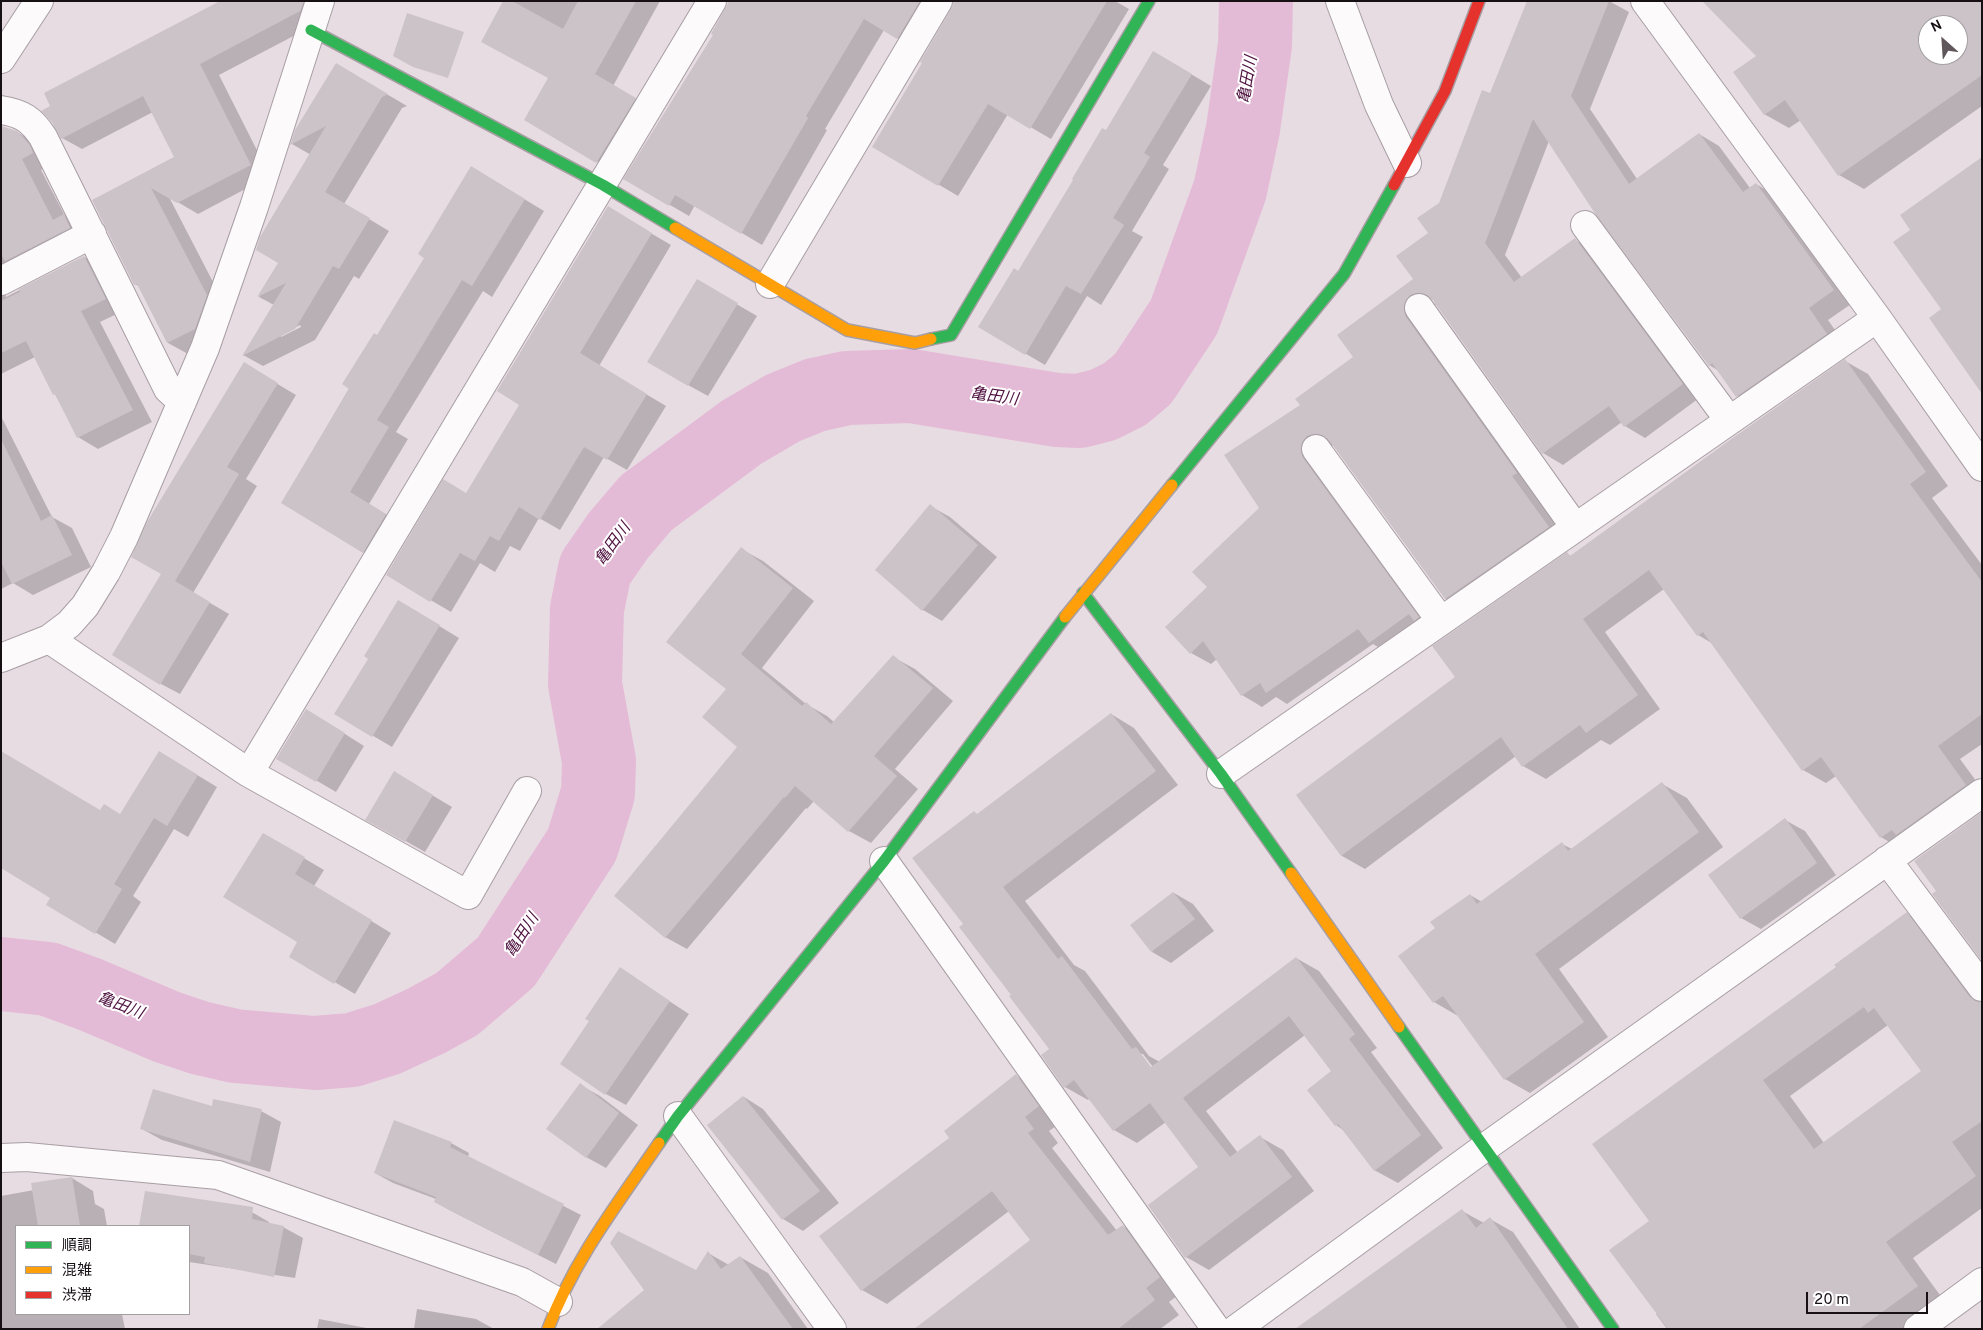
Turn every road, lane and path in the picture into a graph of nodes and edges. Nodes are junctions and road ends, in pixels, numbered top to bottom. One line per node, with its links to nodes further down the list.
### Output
1 (39, 1): 10 (street)
2 (320, 1): 9 (street)
3 (712, 1): 13 (street)
4 (938, 1): 17 (street)
5 (1149, 1): 17 (street)
6 (1340, 1): 12 (street)
7 (1479, 1): 12 (street)
8 (1645, 1): 19 (street)
9 (312, 30): 13 (street); 20 (street)
10 (1, 59)
11 (1, 110): 15 (street)
12 (1408, 163): 25 (street)
13 (603, 185): 17 (street); 29 (street)
14 (1585, 226): 21 (street)
15 (92, 234): 16 (street); 20 (street)
16 (1, 281)
17 (770, 284)
18 (1418, 308): 24 (street)
19 (1877, 318): 21 (street); 23 (street)
20 (182, 402): 27 (street)
21 (1729, 420): 24 (street)
22 (1316, 449): 26 (street)
23 (1982, 467)
24 (1575, 527): 26 (street)
25 (1083, 594): 30 (street); 34 (street)
26 (1441, 621): 30 (street)
27 (49, 639): 28 (street); 29 (street)
28 (1, 658)
29 (250, 772): 31 (street)
30 (1221, 774): 37 (street)
31 (527, 791)
32 (1982, 793): 33 (street)
33 (1887, 860): 35 (street); 37 (street)
34 (884, 861): 36 (street); 43 (street)
35 (1982, 987)
36 (678, 1116): 40 (street); 42 (street)
37 (1484, 1148): 44 (street); 45 (street)
38 (1, 1158): 40 (street)
39 (1982, 1282): 46 (street)
40 (558, 1302): 41 (street)
41 (548, 1329)
42 (832, 1329)
43 (1216, 1329)
44 (1236, 1329)
45 (1613, 1329)
46 (1918, 1329)

